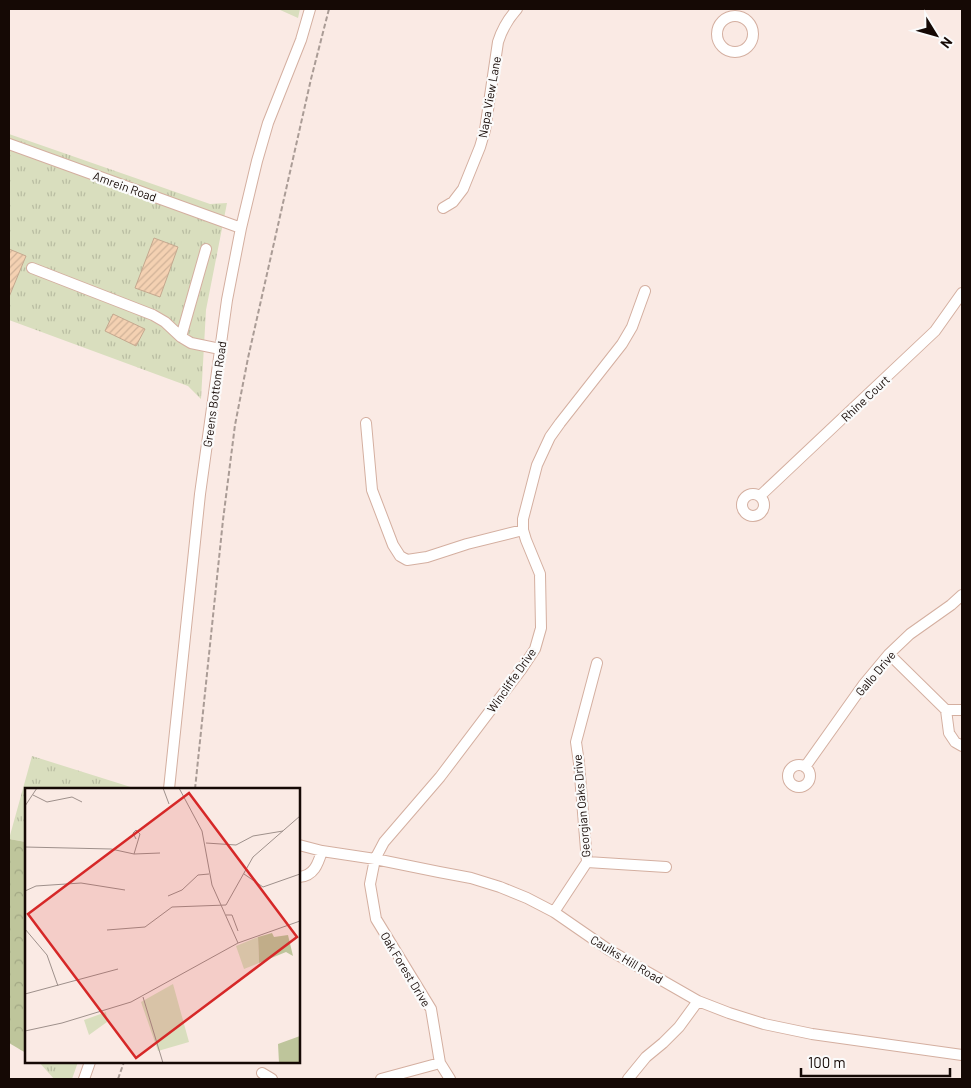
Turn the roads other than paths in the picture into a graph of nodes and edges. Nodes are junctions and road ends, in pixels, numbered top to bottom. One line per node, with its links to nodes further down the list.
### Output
1 (310, 9): 5 (street, Greens Bottom Road)
2 (516, 9): 4 (street, Napa View Lane)
3 (9, 144): 5 (street, Amrein Road)
4 (443, 208)
5 (241, 228): 11 (street, Greens Bottom Road)
6 (206, 249): 10 (street)
7 (32, 268): 10 (street)
8 (646, 291): 14 (street, Wincliffe Drive)
9 (962, 293): 13 (street, Rhine Court)
10 (181, 337): 11 (street)
11 (220, 350): 22 (street, Greens Bottom Road)
12 (366, 423): 14 (street)
13 (760, 496)
14 (523, 530): 25 (street, Wincliffe Drive)
15 (962, 595): 16 (street, Gallo Drive)
16 (889, 654): 18 (street); 21 (street, Gallo Drive)
17 (598, 663): 26 (street, Georgian Oaks Drive)
18 (946, 710): 19 (street); 20 (street)
19 (962, 710)
20 (962, 746)
21 (805, 767)
22 (169, 788)
23 (300, 845): 24 (street, Caulks Hill Road)
24 (322, 851): 25 (street, Caulks Hill Road); 28 (street)
25 (375, 859): 29 (street, Caulks Hill Road); 33 (street, Oak Forest Drive)
26 (587, 862): 27 (street); 29 (street, Georgian Oaks Drive)
27 (666, 867)
28 (300, 877)
29 (554, 912): 30 (street, Caulks Hill Road)
30 (698, 1001): 31 (street, Caulks Hill Road); 39 (street)
31 (962, 1055)
32 (90, 1063): 35 (street)
33 (440, 1063): 37 (street); 38 (street, Oak Forest Drive)
34 (262, 1073): 36 (street)
35 (84, 1079)
36 (272, 1079)
37 (381, 1079)
38 (450, 1079)
39 (628, 1079)

